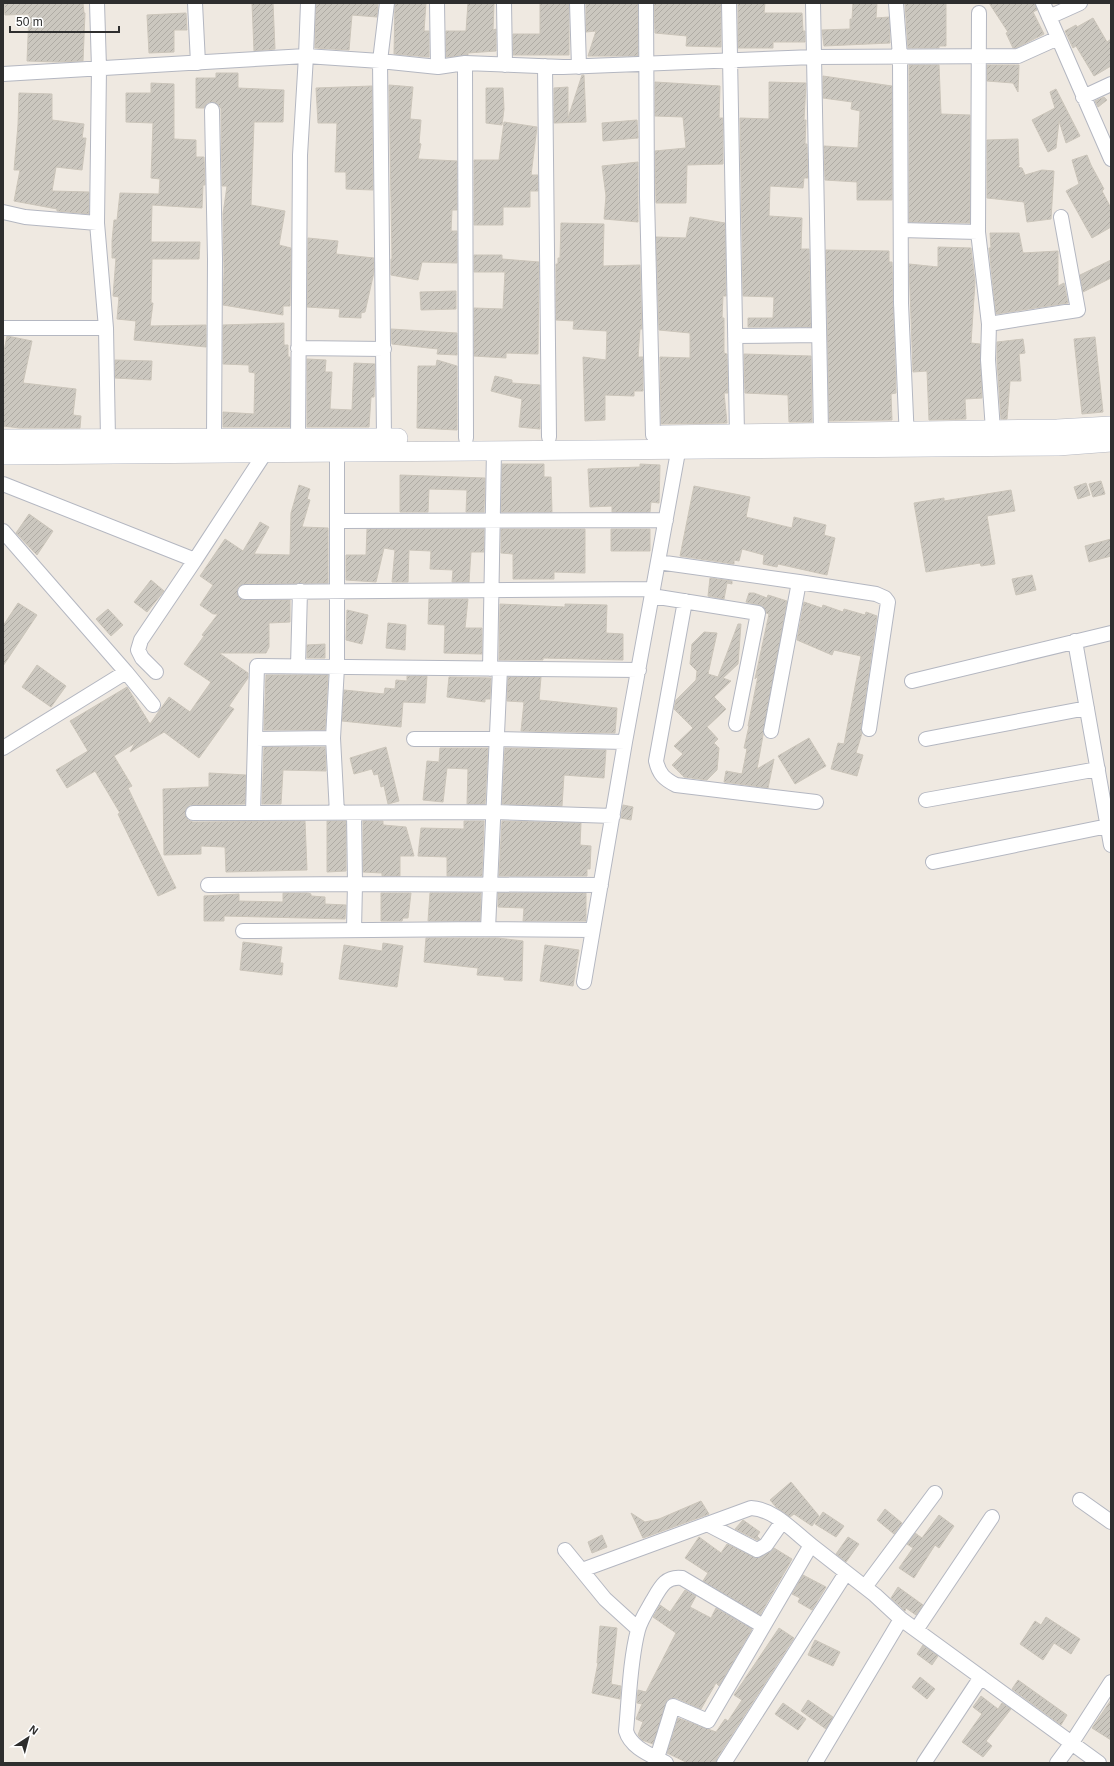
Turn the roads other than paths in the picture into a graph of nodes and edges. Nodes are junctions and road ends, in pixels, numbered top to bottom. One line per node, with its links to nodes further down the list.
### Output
1 (97, 3): 30 (street)
2 (195, 3): 23 (street)
3 (308, 3): 17 (street)
4 (386, 3): 22 (street)
5 (437, 3): 28 (street)
6 (504, 3): 26 (street)
7 (577, 3): 29 (street)
8 (646, 3): 25 (street)
9 (729, 3): 21 (street)
10 (813, 3): 20 (street)
11 (896, 3): 18 (street)
12 (1043, 3): 15 (street)
13 (1080, 3): 15 (street)
14 (979, 13): 19 (street)
15 (1049, 17): 16 (street)
16 (1058, 38): 19 (street); 33 (street)
17 (306, 56): 22 (street); 23 (street); 46 (street)
18 (900, 56): 19 (street); 20 (street); 39 (street)
19 (980, 56): 40 (street)
20 (814, 57): 21 (street); 44 (street)
21 (730, 60): 25 (street); 45 (street)
22 (380, 61): 28 (street); 47 (street)
23 (198, 62): 30 (street)
24 (465, 63): 26 (street); 28 (street); 55 (street)
25 (647, 64): 29 (street); 52 (street)
26 (505, 65): 27 (street)
27 (545, 66): 29 (street); 53 (street)
28 (438, 67)
29 (579, 67)
30 (99, 68): 31 (street); 38 (street)
31 (3, 74)
32 (1111, 84): 33 (street)
33 (1083, 97): 35 (street)
34 (212, 110): 58 (street)
35 (1111, 159)
36 (3, 212): 38 (street)
37 (1060, 216): 41 (street)
38 (98, 223): 43 (street)
39 (901, 230): 40 (street); 60 (street)
40 (978, 232): 41 (street)
41 (989, 324): 49 (street)
42 (3, 328): 43 (street)
43 (106, 328): 57 (street)
44 (819, 335): 45 (street); 50 (street)
45 (735, 336): 51 (street)
46 (298, 348): 47 (street); 59 (street)
47 (384, 349): 54 (street)
48 (1111, 426): 49 (main road)
49 (993, 430): 60 (main road)
50 (820, 433): 51 (main road); 60 (main road)
51 (737, 434): 61 (main road)
52 (653, 436): 53 (main road); 61 (main road)
53 (549, 437): 55 (main road)
54 (384, 438): 55 (main road); 59 (main road)
55 (466, 438)
56 (3, 439): 57 (main road)
57 (108, 439): 58 (main road)
58 (214, 439): 59 (main road)
59 (298, 439)
60 (907, 439): 61 (main road); 62 (main road)
61 (680, 442): 63 (main road); 69 (street)
62 (1111, 442)
63 (494, 450): 64 (main road); 68 (street)
64 (337, 452): 65 (main road); 70 (street)
65 (265, 453): 66 (main road); 72 (street)
66 (3, 455)
67 (3, 484): 72 (street)
68 (493, 520): 69 (street); 70 (street); 75 (street)
69 (666, 520): 73 (street)
70 (337, 521): 76 (street)
71 (3, 531): 87 (street)
72 (195, 560): 88 (street)
73 (658, 562): 74 (street); 79 (street)
74 (799, 582): 93 (street); 94 (street)
75 (492, 590): 76 (street); 79 (street); 85 (street)
76 (337, 591): 78 (street); 84 (street)
77 (245, 592): 78 (street)
78 (300, 592): 83 (street)
79 (653, 592): 80 (street); 86 (street)
80 (685, 601): 92 (street); 104 (street)
81 (1111, 632): 82 (street)
82 (1076, 641): 89 (street); 91 (street)
83 (298, 666): 84 (street); 96 (street)
84 (338, 667): 85 (street); 95 (street)
85 (495, 669): 86 (street); 98 (street)
86 (639, 670): 100 (street)
87 (126, 672): 90 (street); 101 (street)
88 (156, 672)
89 (912, 681)
90 (153, 705)
91 (1087, 708): 99 (street); 102 (street)
92 (736, 724)
93 (868, 729)
94 (771, 731)
95 (333, 738): 96 (street); 108 (street)
96 (255, 739): 107 (street)
97 (414, 739): 98 (street)
98 (497, 739): 100 (street); 105 (street)
99 (926, 739)
100 (625, 742): 110 (street)
101 (3, 748)
102 (1098, 769): 103 (street); 111 (street)
103 (926, 800)
104 (816, 802)
105 (493, 812): 109 (street); 110 (street); 115 (street)
106 (193, 813): 107 (street)
107 (253, 813): 108 (street)
108 (337, 813): 109 (street)
109 (354, 813): 114 (street)
110 (613, 816): 117 (street)
111 (1108, 826): 112 (street); 113 (street)
112 (1111, 845)
113 (933, 862)
114 (354, 884): 115 (street); 116 (street); 119 (street)
115 (490, 884): 117 (street); 118 (street)
116 (208, 885)
117 (601, 885): 120 (street)
118 (488, 929): 119 (street); 120 (street)
119 (354, 930): 121 (street)
120 (593, 930): 122 (street)
121 (243, 931)
122 (584, 982)
123 (935, 1493): 133 (street)
124 (1080, 1500): 127 (street)
125 (992, 1517): 137 (street)
126 (782, 1522): 128 (street); 128 (street); 129 (street)
127 (1111, 1522)
128 (707, 1524): 131 (street)
129 (811, 1545): 132 (street); 135 (street)
130 (565, 1550): 131 (street)
131 (582, 1570): 136 (street)
132 (846, 1573): 133 (street); 142 (street)
133 (865, 1588): 134 (street)
134 (901, 1619): 137 (street); 143 (street)
135 (763, 1626): 136 (street); 141 (street)
136 (638, 1629): 141 (street)
137 (916, 1630): 138 (street)
138 (981, 1677): 140 (street); 144 (street)
139 (1111, 1682): 140 (street)
140 (1071, 1744): 145 (street); 146 (street)
141 (661, 1760)
142 (724, 1763)
143 (815, 1763)
144 (924, 1763)
145 (1057, 1763)
146 (1099, 1763)

